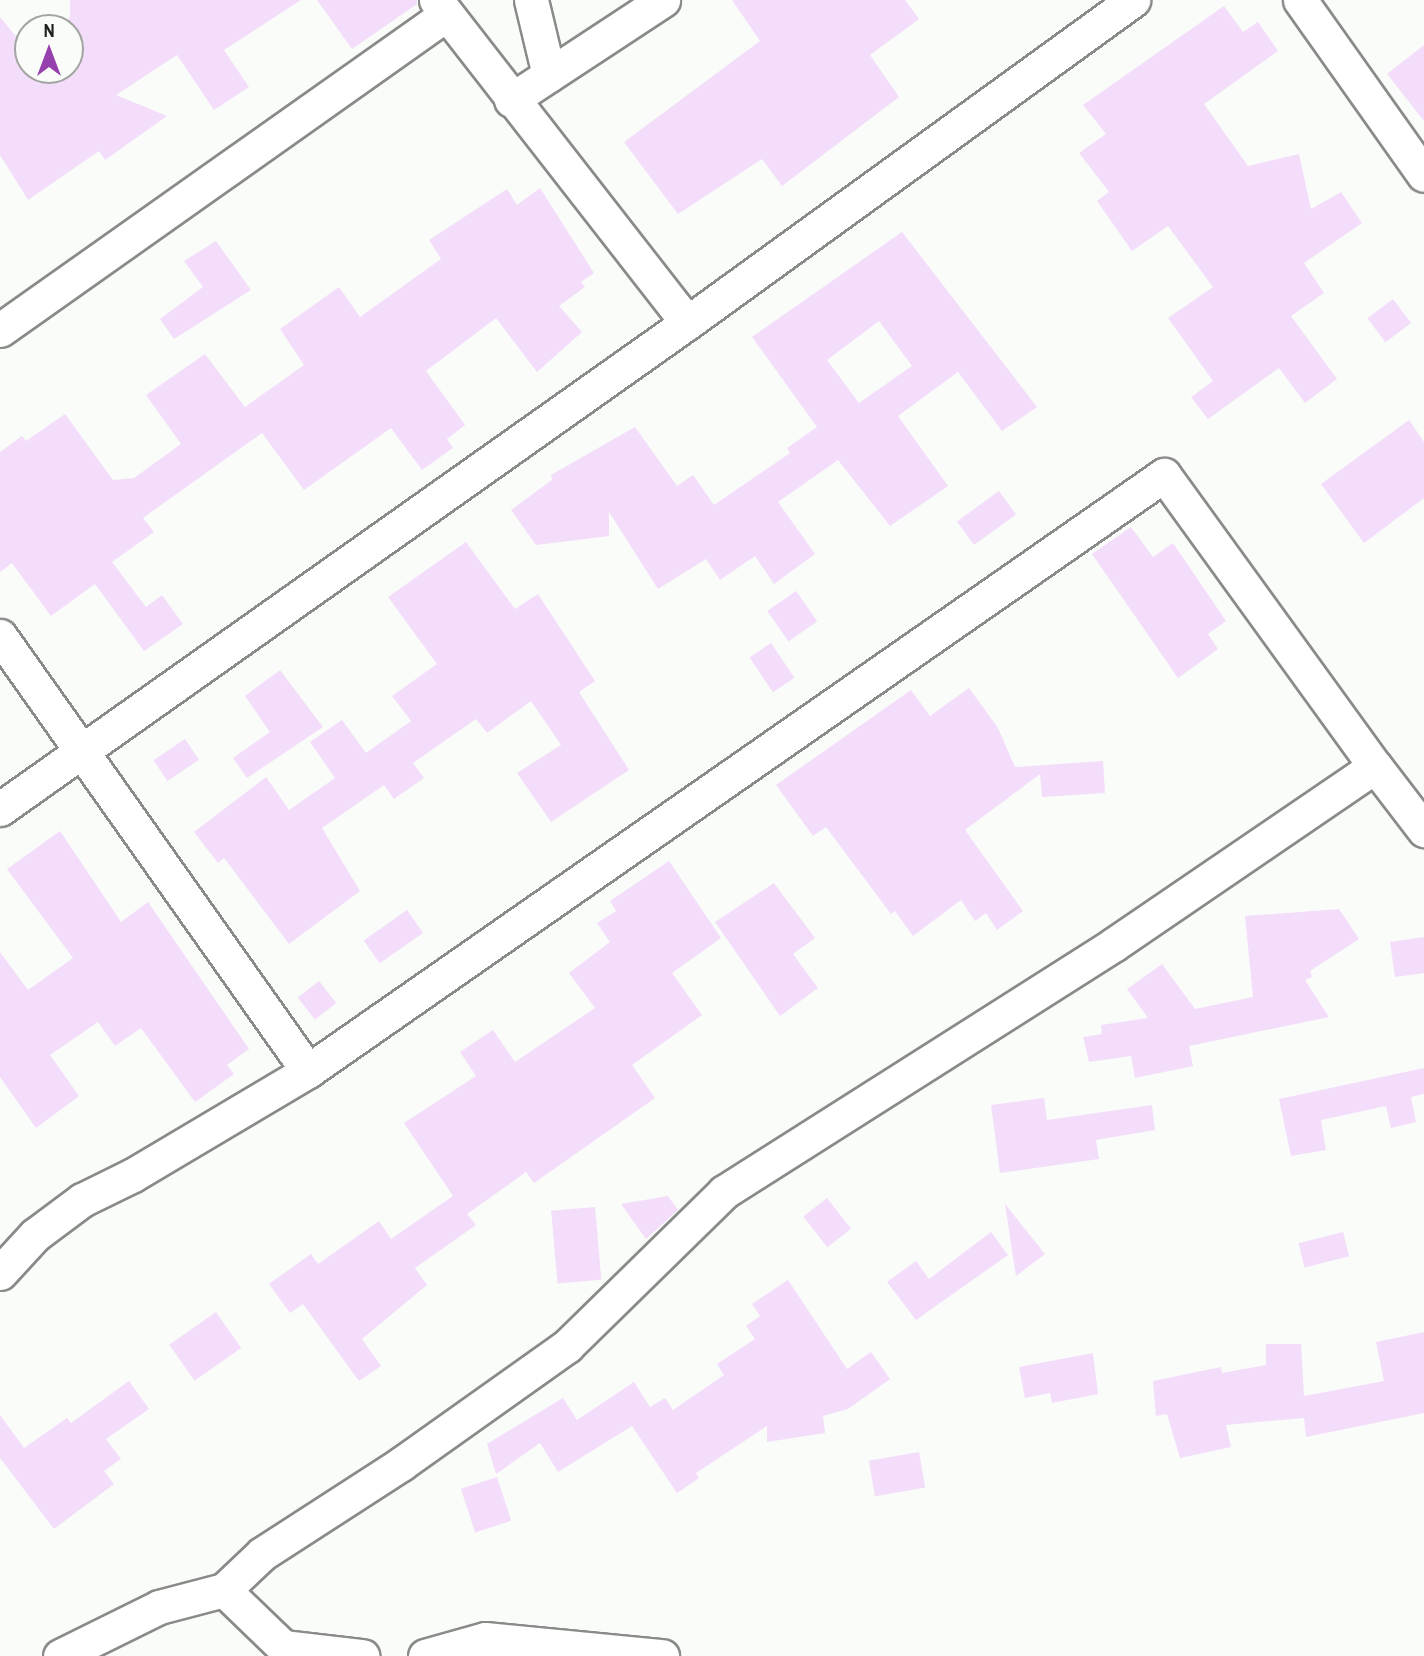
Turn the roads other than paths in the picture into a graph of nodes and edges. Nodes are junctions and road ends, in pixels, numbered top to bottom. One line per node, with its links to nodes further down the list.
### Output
1 (531, 0): 6 (street)
2 (663, 0): 6 (street)
3 (1133, 0): 9 (street)
4 (1300, 0): 8 (street)
5 (440, 8): 7 (street); 10 (street)
6 (550, 75): 7 (street)
7 (511, 100): 9 (street)
8 (1424, 175)
9 (687, 323): 12 (street)
10 (0, 330)
11 (0, 636): 12 (street)
12 (80, 751): 14 (street); 16 (street)
13 (1375, 766): 15 (street); 16 (street); 18 (street)
14 (0, 809)
15 (1424, 831)
16 (308, 1071): 17 (street)
17 (0, 1273)
18 (224, 1590): 19 (street); 20 (street)
19 (60, 1656)
20 (362, 1656)
21 (425, 1656): 22 (street)
22 (662, 1656)

